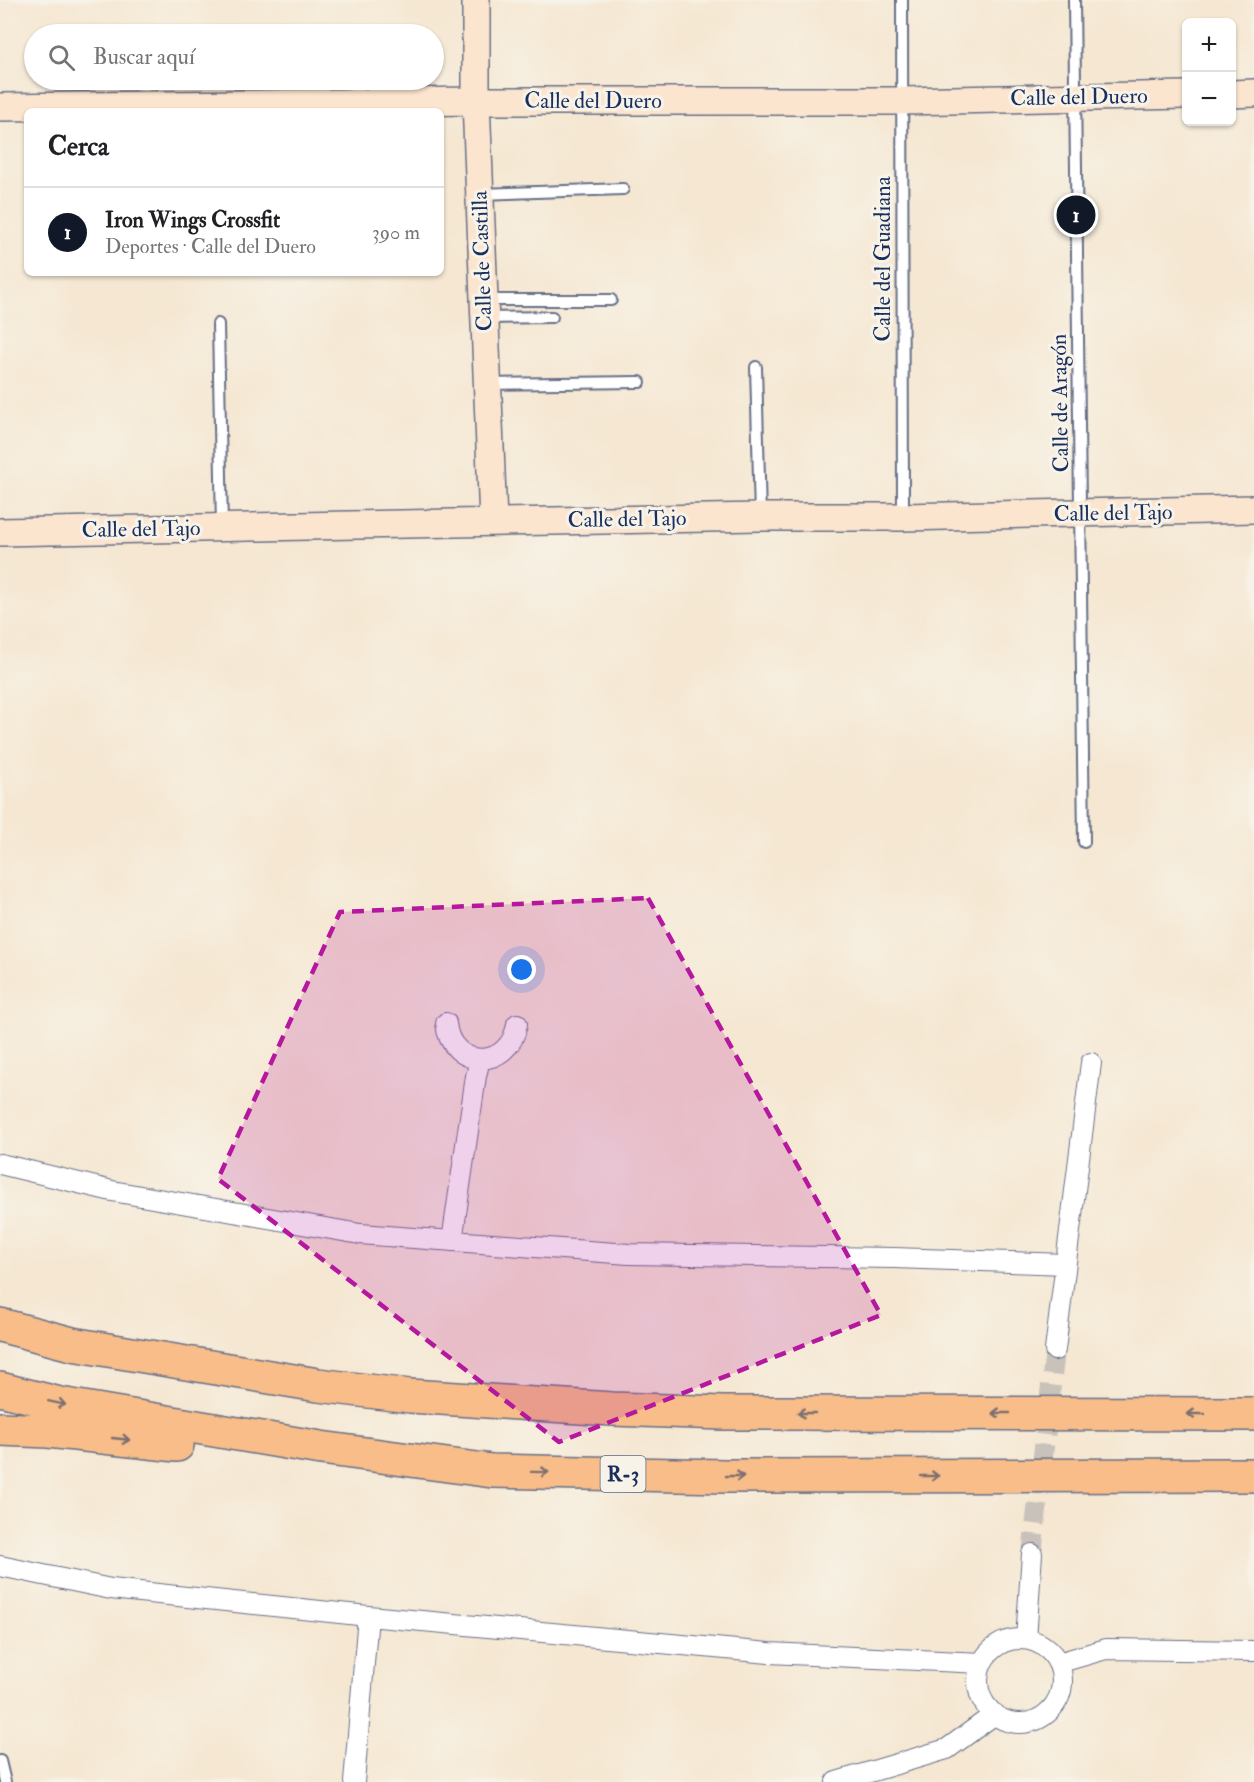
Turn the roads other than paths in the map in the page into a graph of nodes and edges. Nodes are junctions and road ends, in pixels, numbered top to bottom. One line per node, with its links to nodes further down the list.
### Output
1 (476, 0): 8 (street, Calle de Castilla)
2 (902, 0): 9 (lane, Calle del Guadiana)
3 (1074, 0): 7 (lane, Calle de Aragón)
4 (1254, 93): 5 (street)
5 (1236, 94)
6 (1182, 95): 7 (street, Calle del Duero)
7 (1076, 97): 9 (street, Calle del Duero); 21 (lane, Calle de Aragón)
8 (477, 101): 9 (street, Calle del Duero); 10 (street, Calle del Duero); 12 (street, Calle de Castilla)
9 (902, 101): 23 (lane, Calle del Guadiana)
10 (0, 107)
11 (623, 189): 12 (lane)
12 (480, 194): 14 (street, Calle de Castilla)
13 (611, 300): 14 (lane)
14 (484, 309): 15 (lane); 19 (street, Calle de Castilla)
15 (552, 317)
16 (218, 324): 25 (lane)
17 (756, 367): 22 (lane)
18 (640, 382): 19 (lane)
19 (487, 384): 24 (street, Calle de Castilla)
20 (1254, 509): 21 (street, Calle del Tajo)
21 (1081, 513): 23 (street, Calle del Tajo); 27 (lane, Calle de Aragón)
22 (760, 517): 23 (street, Calle del Tajo); 24 (street, Calle del Tajo)
23 (903, 517)
24 (493, 521): 25 (street, Calle del Tajo)
25 (222, 527): 26 (street, Calle del Tajo)
26 (0, 532)
27 (1084, 842)
28 (446, 1023): 30 (street)
29 (517, 1024): 30 (street)
30 (480, 1059): 33 (street)
31 (1091, 1063): 34 (street)
32 (0, 1164): 33 (street)
33 (452, 1241): 34 (street)
34 (1065, 1263): 37 (street)
35 (0, 1302): 39 (highway)
36 (0, 1325): 39 (highway)
37 (1055, 1350)
38 (0, 1389): 42 (highway, R-3, one-way to 42)
39 (612, 1409): 40 (highway, one-way to 39)
40 (1254, 1414)
41 (0, 1428): 42 (highway, one-way to 42)
42 (492, 1471): 43 (highway, R-3, one-way to 43)
43 (1254, 1475)
44 (1032, 1554): 47 (street)
45 (0, 1566): 46 (street)
46 (368, 1616): 49 (street); 54 (street)
47 (1026, 1639): 49 (street); 50 (street)
48 (1254, 1651): 50 (street)
49 (982, 1663): 51 (street)
50 (1058, 1663): 51 (street)
51 (995, 1714): 55 (street)
52 (0, 1761): 53 (lane)
53 (5, 1782)
54 (354, 1782)
55 (836, 1782)

